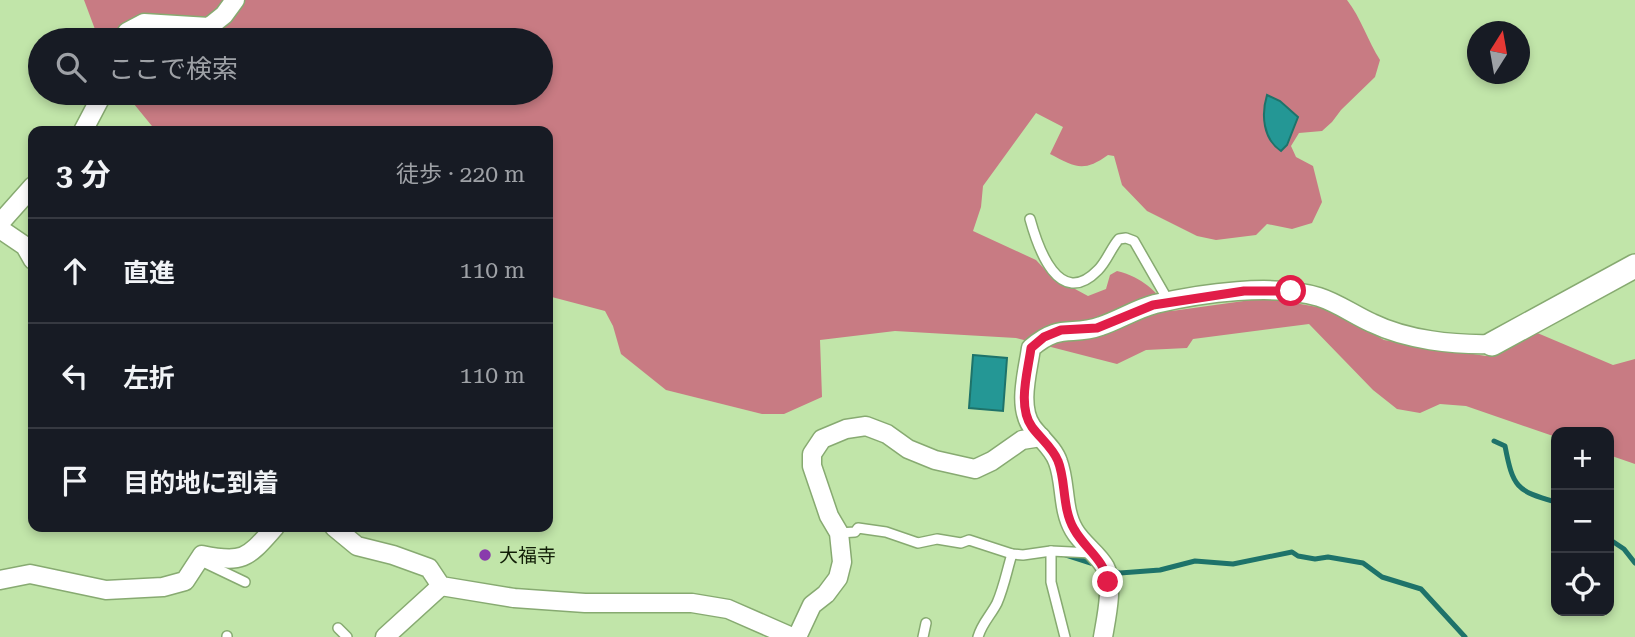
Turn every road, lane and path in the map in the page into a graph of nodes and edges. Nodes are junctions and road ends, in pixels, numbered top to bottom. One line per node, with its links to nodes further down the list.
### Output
1 (235, 0): 2 (street)
2 (135, 28)
3 (97, 105): 4 (street)
4 (86, 126)
5 (28, 192): 7 (street)
6 (1030, 219): 11 (lane)
7 (0, 223)
8 (0, 229): 9 (street)
9 (28, 251)
10 (1635, 266): 12 (street)
11 (1169, 302): 12 (street); 13 (street)
12 (1492, 344)
13 (1041, 438): 16 (street); 19 (street)
14 (270, 532): 20 (street)
15 (340, 532): 23 (street)
16 (839, 533): 18 (lane); 26 (street)
17 (1051, 551): 18 (lane); 19 (lane); 31 (lane)
18 (1012, 554): 30 (lane)
19 (1093, 554): 32 (street)
20 (200, 560): 21 (street); 22 (lane)
21 (0, 580)
22 (245, 582)
23 (441, 586): 26 (street); 28 (street)
24 (926, 623): 29 (lane)
25 (338, 628): 27 (lane)
26 (786, 636)
27 (347, 637)
28 (385, 637)
29 (923, 637)
30 (978, 637)
31 (1065, 637)
32 (1103, 637)

